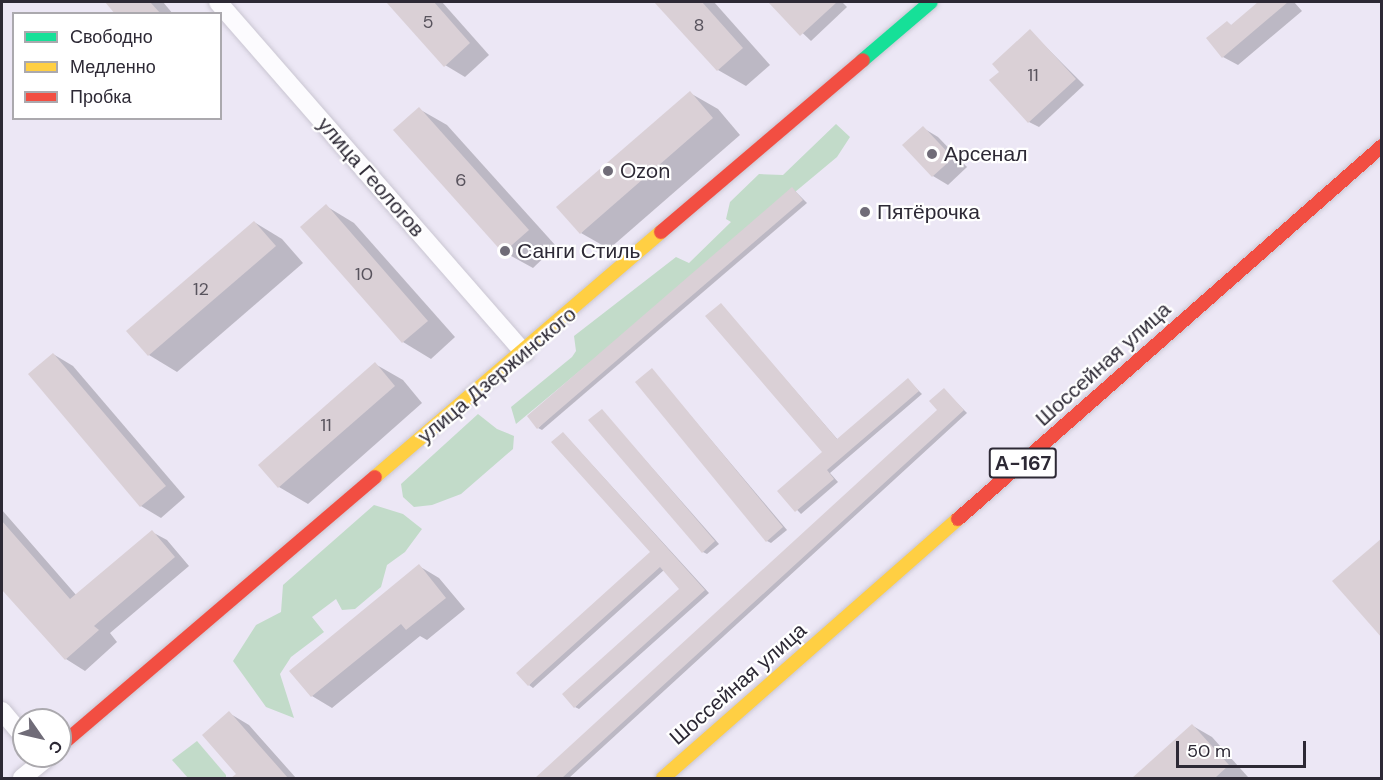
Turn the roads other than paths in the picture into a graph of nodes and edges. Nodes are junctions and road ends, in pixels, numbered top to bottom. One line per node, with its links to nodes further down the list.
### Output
1 (218, 2): 4 (street, улица Геологов)
2 (932, 2): 4 (main road, улица Дзержинского)
3 (1382, 146): 8 (main road, Шоссейная улица / А-167)
4 (524, 353): 7 (main road, улица Дзержинского)
5 (2, 711): 6 (street)
6 (12, 723)
7 (72, 736)
8 (663, 778)

